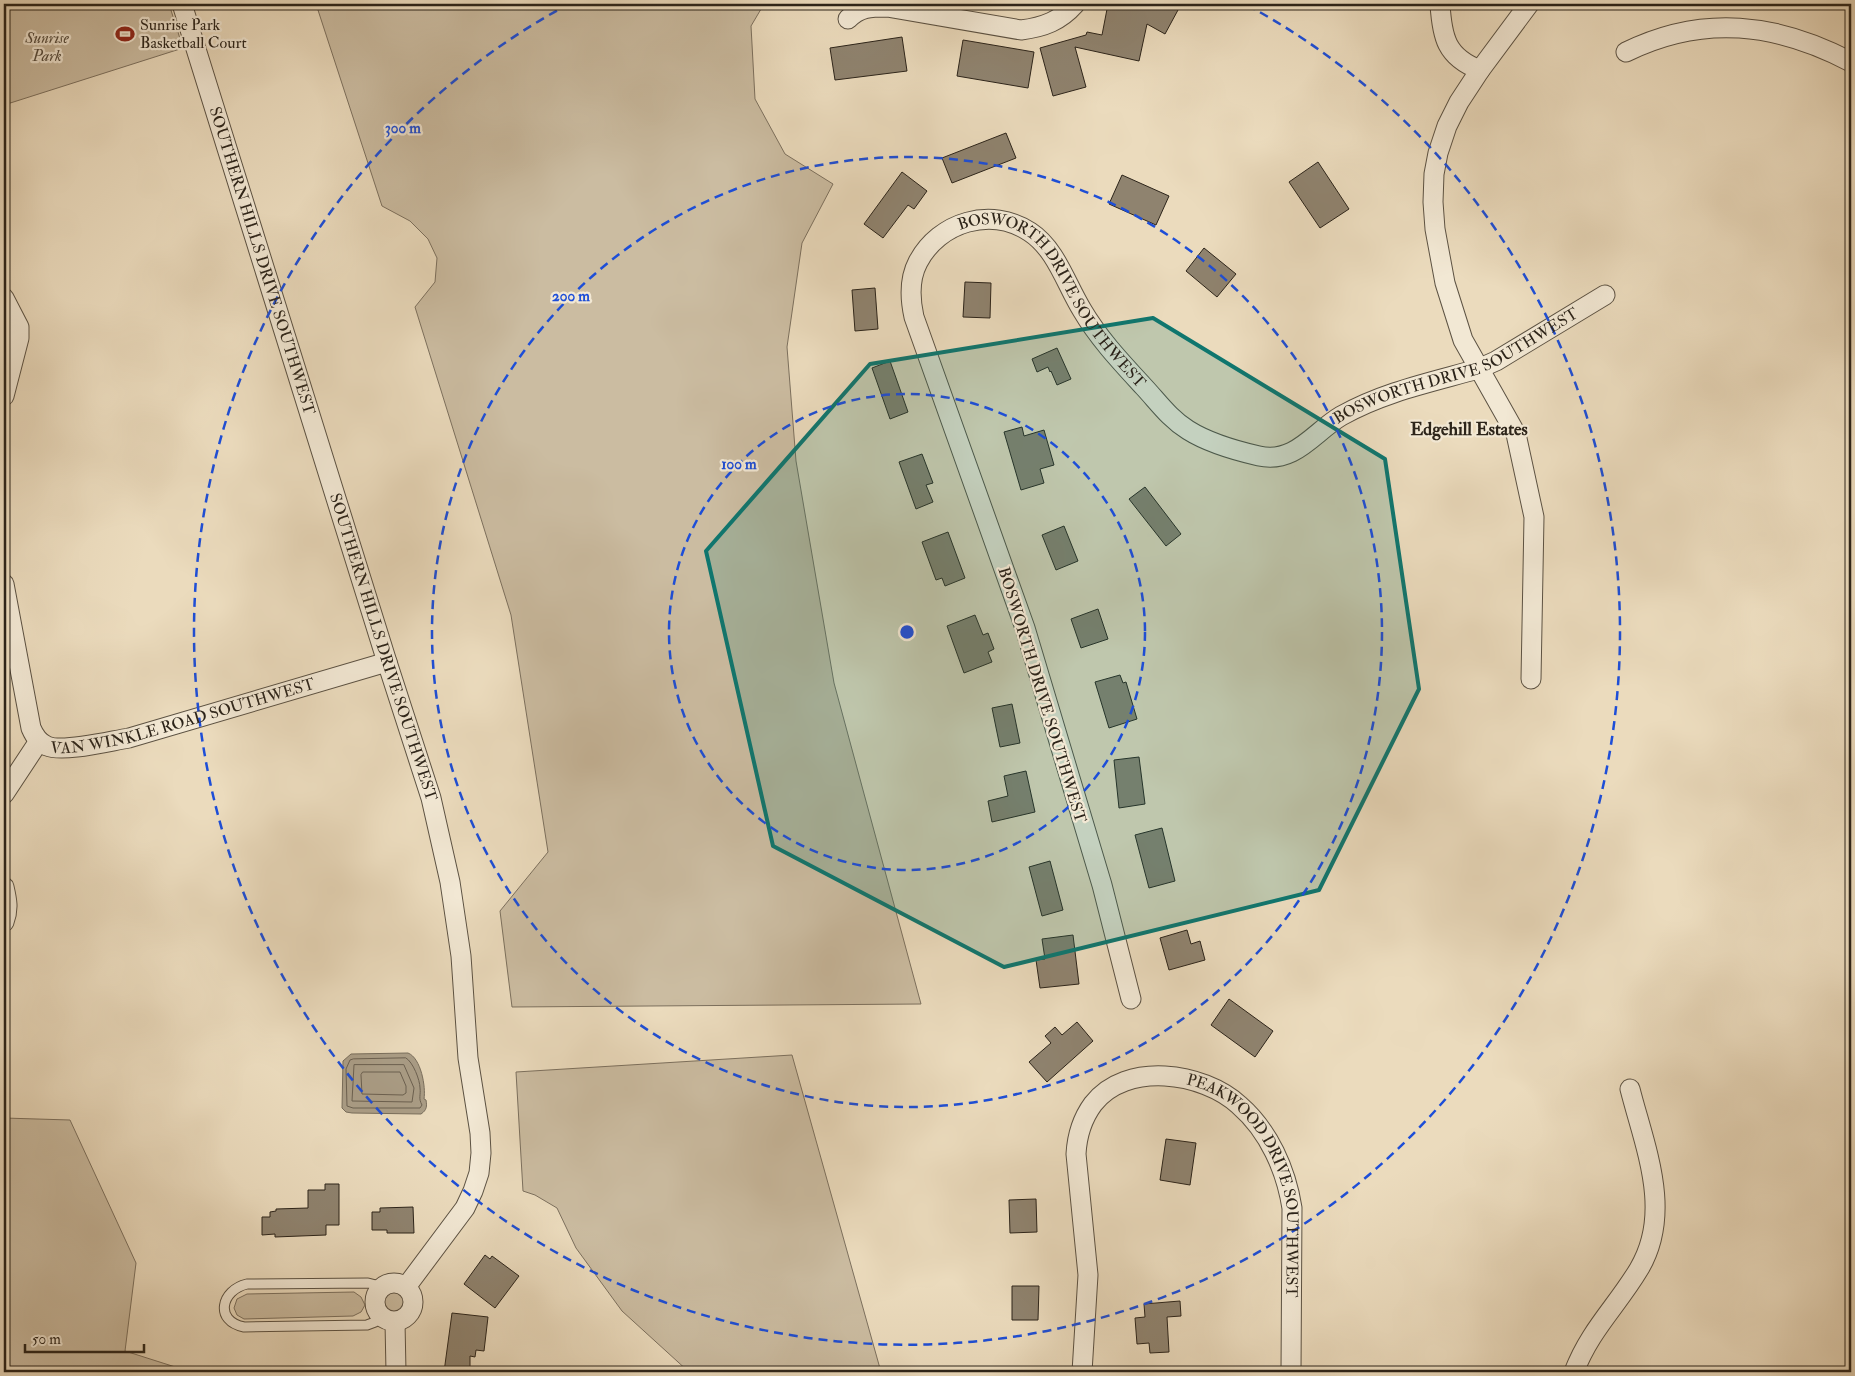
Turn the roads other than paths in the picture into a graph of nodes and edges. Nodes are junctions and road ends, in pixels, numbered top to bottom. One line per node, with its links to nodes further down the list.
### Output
1 (182, 4): 14 (street, SOUTHERN HILLS DRIVE SOUTHWEST)
2 (1075, 4): 5 (street)
3 (1440, 4): 8 (street)
4 (1529, 4): 8 (street)
5 (848, 19)
6 (1626, 52): 7 (street)
7 (1851, 62)
8 (1480, 70): 11 (street)
9 (1605, 295): 11 (street, BOSWORTH DRIVE SOUTHWEST)
10 (4, 298): 12 (street)
11 (1478, 369): 15 (street); 20 (street, BOSWORTH DRIVE SOUTHWEST)
12 (4, 396)
13 (4, 584): 16 (street)
14 (387, 662): 16 (street, VAN WINKLE ROAD SOUTHWEST); 22 (street, SOUTHERN HILLS DRIVE SOUTHWEST)
15 (1531, 679)
16 (39, 741): 17 (street, VAN WINKLE ROAD SOUTHWEST)
17 (4, 794)
18 (4, 887): 19 (street)
19 (4, 922)
20 (1131, 999)
21 (1630, 1088): 28 (street)
22 (406, 1287): 23 (street); 24 (street)
23 (380, 1289): 24 (street); 24 (lane)
24 (388, 1319): 25 (street)
25 (396, 1372)
26 (1082, 1372): 27 (street, PEAKWOOD DRIVE SOUTHWEST)
27 (1291, 1372)
28 (1574, 1372)

